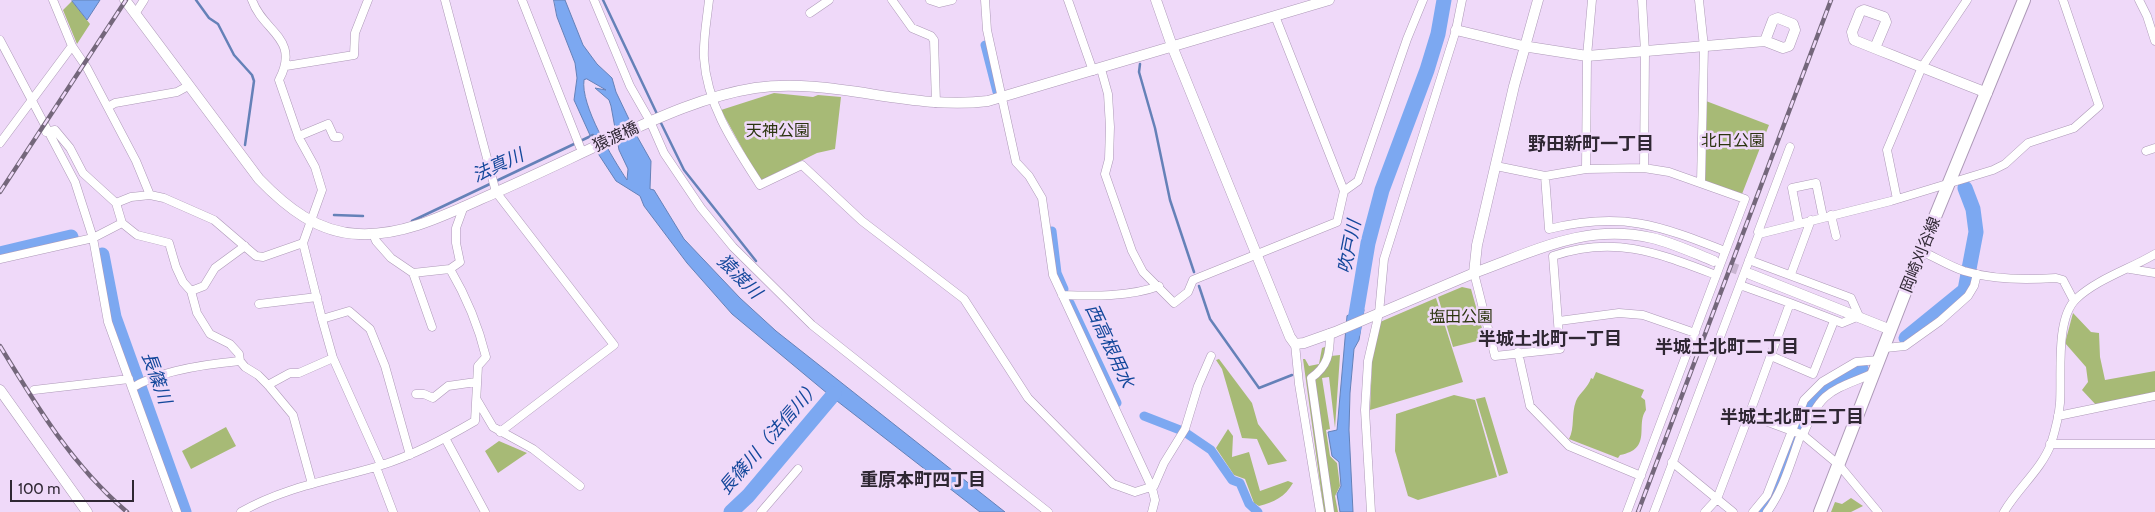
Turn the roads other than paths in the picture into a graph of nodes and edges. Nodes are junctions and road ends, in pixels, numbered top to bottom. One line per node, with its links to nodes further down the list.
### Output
1 (52, 0): 36 (street)
2 (125, 0): 30 (street, 猿渡橋)
3 (144, 0): 30 (street)
4 (252, 0): 43 (street)
5 (368, 0): 43 (street)
6 (445, 0): 68 (street)
7 (522, 0): 60 (street)
8 (594, 0): 53 (street)
9 (709, 0): 48 (street)
10 (829, 0): 29 (street)
11 (892, 0): 51 (street)
12 (930, 0): 13 (street)
13 (952, 0)
14 (985, 0): 49 (street)
15 (1068, 0): 45 (street)
16 (1156, 0): 37 (street)
17 (1423, 0): 69 (street)
18 (1462, 0): 32 (street)
19 (1538, 0): 38 (street)
20 (1592, 0): 42 (street)
21 (1642, 0): 41 (street)
22 (1700, 0): 39 (street)
23 (1956, 0): 28 (street)
24 (2024, 0): 47 (main road, 岡崎刈谷線)
25 (2063, 0): 67 (street)
26 (2140, 0): 35 (street)
27 (1326, 1): 31 (street, 猿渡橋)
28 (1966, 2): 44 (street)
29 (810, 13)
30 (135, 14): 46 (street, 猿渡橋)
31 (1275, 16): 37 (street, 猿渡橋); 69 (street)
32 (1456, 30): 38 (street); 109 (street)
33 (0, 40): 50 (street)
34 (1765, 41): 39 (street)
35 (2155, 41)
36 (72, 46): 50 (street); 52 (street)
37 (1172, 46): 45 (street, 猿渡橋); 88 (street)
38 (1524, 46): 42 (street); 62 (street)
39 (1704, 47): 41 (street); 66 (street)
40 (1874, 48): 44 (street)
41 (1645, 52): 42 (street); 63 (street)
42 (1587, 56): 64 (street)
43 (286, 66): 55 (street)
44 (1922, 67): 47 (street); 71 (street)
45 (1097, 70): 49 (street, 猿渡橋); 102 (street)
46 (188, 86): 52 (street); 76 (street, 猿渡橋)
47 (1987, 94): 67 (main road, 岡崎刈谷線)
48 (714, 98): 51 (street, 猿渡橋); 53 (street, 猿渡橋); 151 (street)
49 (1003, 98): 51 (street, 猿渡橋); 104 (street)
50 (32, 101): 54 (street); 57 (street)
51 (936, 103)
52 (108, 107): 70 (street)
53 (650, 121): 60 (street, 猿渡橋); 159 (street)
54 (46, 132): 72 (street); 82 (street)
55 (299, 136): 56 (street); 76 (street)
56 (339, 137)
57 (1, 140)
58 (1790, 146): 80 (street)
59 (2155, 148): 61 (street)
60 (581, 150): 68 (street, 猿渡橋)
61 (2146, 151)
62 (1496, 166): 65 (street); 95 (street)
63 (1644, 168): 64 (street); 66 (street)
64 (1586, 169): 65 (street)
65 (1545, 176): 85 (street)
66 (1701, 183): 85 (street)
67 (1949, 185): 71 (street); 86 (main road, 岡崎刈谷線)
68 (496, 190): 73 (street, 猿渡橋); 138 (street)
69 (1344, 191): 88 (street)
70 (150, 194): 72 (street); 84 (street)
71 (1897, 199): 74 (street)
72 (116, 203): 77 (street)
73 (464, 206): 79 (street, 猿渡橋); 92 (street)
74 (1827, 216): 75 (street); 78 (street); 81 (street)
75 (1811, 220): 78 (street); 98 (street)
76 (312, 221): 79 (street, 猿渡橋); 83 (street)
77 (122, 224): 82 (street); 103 (street)
78 (1799, 224): 80 (street)
79 (373, 234): 94 (street)
80 (1758, 234): 91 (street)
81 (1836, 236)
82 (93, 238): 89 (street); 126 (street)
83 (303, 243): 84 (street); 105 (street)
84 (245, 246): 103 (street)
85 (1726, 250): 100 (street)
86 (1921, 251): 99 (street); 115 (main road, 岡崎刈谷線)
87 (2155, 254): 93 (street)
88 (1256, 255): 102 (street); 118 (street)
89 (0, 259)
90 (1714, 260): 95 (street)
91 (1749, 260): 98 (street); 101 (street)
92 (450, 269): 94 (street); 127 (street)
93 (2130, 269): 96 (street); 106 (street)
94 (413, 273): 114 (street)
95 (1474, 273): 109 (street); 119 (street)
96 (2155, 273)
97 (1750, 274): 110 (street)
98 (1790, 274): 110 (street)
99 (1977, 274): 106 (street); 120 (street)
100 (1716, 275): 112 (street); 117 (street)
101 (1740, 284): 107 (street); 144 (street)
102 (1160, 286): 104 (street)
103 (191, 291): 124 (street)
104 (1062, 295): 151 (street)
105 (317, 297): 108 (street); 111 (street)
106 (2074, 301): 136 (street)
107 (1790, 303): 113 (street); 122 (street)
108 (259, 304)
109 (1377, 314): 116 (street); 163 (street)
110 (1859, 316): 113 (street); 115 (street)
111 (322, 319): 123 (street); 143 (street)
112 (1559, 321): 117 (street); 119 (street)
113 (1834, 321): 122 (street)
114 (432, 327)
115 (1891, 330): 120 (main road, 岡崎刈谷線)
116 (1333, 332): 118 (street); 162 (street)
117 (1695, 333): 148 (street)
118 (1295, 344): 161 (street)
119 (1518, 352): 148 (street)
120 (1882, 354): 125 (main road, 岡崎刈谷線); 137 (street)
121 (1211, 356): 151 (street)
122 (1771, 356): 135 (street)
123 (333, 358): 128 (street); 146 (street)
124 (240, 361): 128 (street); 129 (street)
125 (1874, 373): 139 (street); 145 (main road, 岡崎刈谷線)
126 (129, 379): 129 (street); 131 (street)
127 (476, 382): 132 (street); 134 (street)
128 (268, 385): 149 (street)
129 (134, 387): 154 (street)
130 (0, 390): 153 (street)
131 (34, 390)
132 (416, 394)
133 (2155, 396): 136 (street)
134 (477, 400): 138 (street); 140 (street)
135 (1749, 415): 137 (street); 152 (street)
136 (2058, 416): 141 (street)
137 (1791, 431): 139 (street); 168 (street)
138 (500, 432): 150 (street)
139 (1802, 434): 145 (street); 169 (street)
140 (445, 438): 143 (street); 157 (street)
141 (2050, 444): 142 (street); 172 (street)
142 (2155, 444)
143 (410, 455): 146 (street)
144 (1672, 462): 152 (street); 165 (street)
145 (1839, 465): 170 (main road, 岡崎刈谷線); 171 (street)
146 (378, 466): 149 (street); 156 (street)
147 (798, 469): 158 (street)
148 (1641, 476): 164 (street)
149 (312, 484): 155 (street)
150 (580, 486)
151 (1152, 488): 160 (street)
152 (1717, 499): 166 (street); 167 (street)
153 (87, 512)
154 (177, 512)
155 (241, 512)
156 (394, 512)
157 (485, 512)
158 (761, 512)
159 (1048, 512)
160 (1152, 512)
161 (1320, 512)
162 (1330, 512)
163 (1371, 512)
164 (1627, 512)
165 (1654, 512)
166 (1705, 512)
167 (1733, 512)
168 (1754, 512)
169 (1767, 512)
170 (1820, 512)
171 (1878, 512)
172 (2004, 512)

